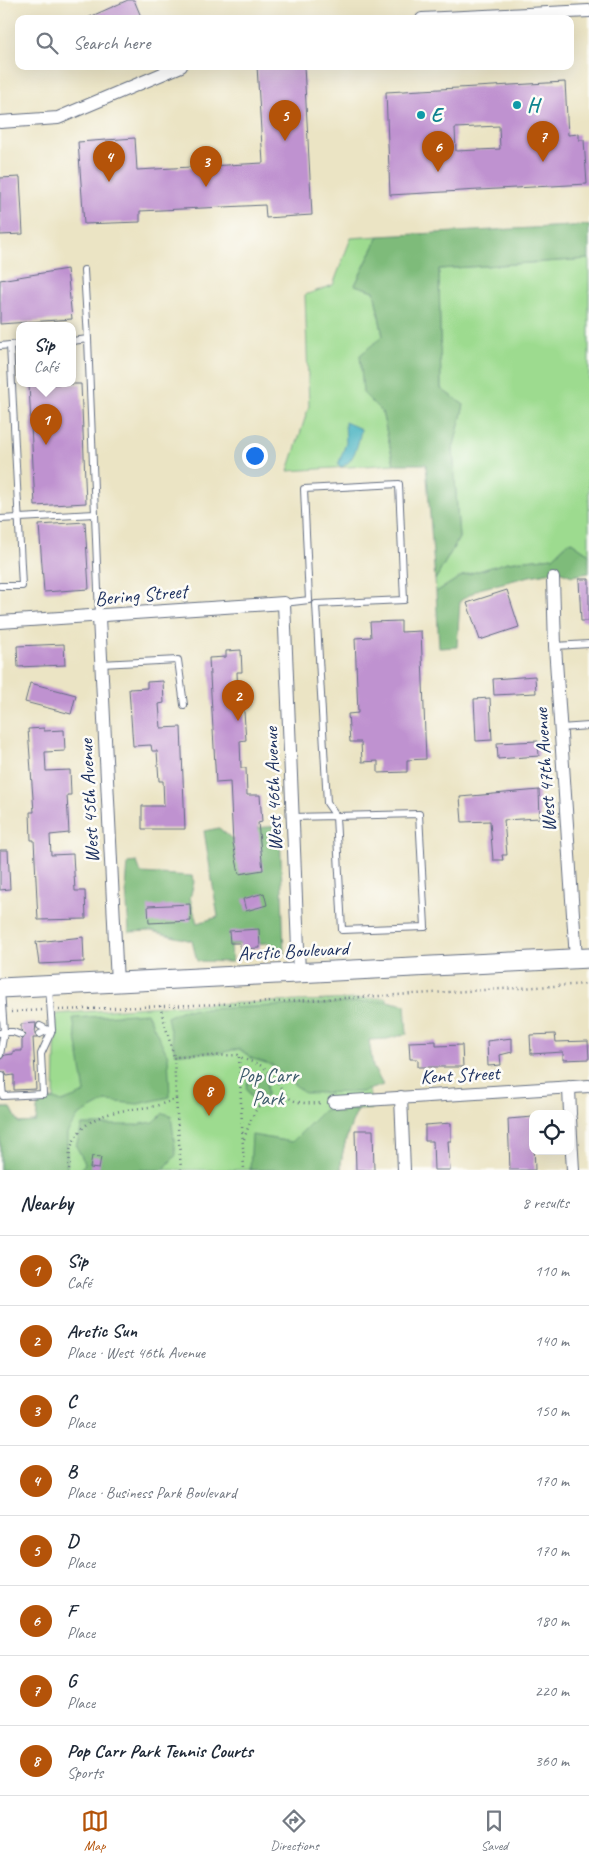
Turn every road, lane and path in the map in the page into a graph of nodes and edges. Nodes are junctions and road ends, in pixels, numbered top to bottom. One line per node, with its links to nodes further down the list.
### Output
1 (589, 11): 2 (street)
2 (506, 15)
3 (172, 70): 4 (street)
4 (0, 122)
5 (84, 270): 6 (lane)
6 (88, 339): 7 (lane); 11 (lane)
7 (76, 340)
8 (16, 344): 9 (lane)
9 (10, 345): 10 (lane); 12 (lane)
10 (0, 346)
11 (95, 514): 12 (lane); 19 (lane)
12 (19, 518): 13 (lane); 15 (lane)
13 (0, 519)
14 (553, 578): 22 (street, West 47th Avenue)
15 (0, 586)
16 (309, 600): 17 (lane); 18 (lane); 18 (lane)
17 (284, 603): 19 (street, Bering Street); 28 (street, West 46th Avenue)
18 (316, 604): 27 (lane)
19 (99, 617): 20 (street, Bering Street); 23 (street, West 45th Avenue)
20 (0, 622)
21 (589, 644): 22 (lane)
22 (555, 646): 26 (street, West 47th Avenue)
23 (101, 664): 24 (lane); 31 (street, West 45th Avenue)
24 (184, 704)
25 (589, 726): 26 (lane)
26 (560, 728): 29 (street, West 47th Avenue)
27 (336, 816): 27 (lane); 28 (lane)
28 (292, 817): 30 (street, West 46th Avenue)
29 (582, 959): 30 (main road, Arctic Boulevard)
30 (299, 973): 31 (main road, Arctic Boulevard)
31 (117, 983): 33 (main road, Arctic Boulevard)
32 (589, 984): 35 (path)
33 (49, 986): 34 (main road, Arctic Boulevard); 38 (lane)
34 (1, 988): 40 (lane)
35 (160, 1006): 36 (path); 43 (path)
36 (103, 1008)
37 (40, 1030): 38 (lane)
38 (50, 1030): 45 (lane)
39 (20, 1031): 40 (lane)
40 (2, 1033): 41 (lane)
41 (0, 1055)
42 (238, 1055): 43 (path); 48 (path); 53 (path)
43 (174, 1057): 50 (path)
44 (2, 1076): 45 (lane)
45 (1, 1086)
46 (589, 1086): 47 (street, Kent Street)
47 (569, 1087): 49 (street, Kent Street); 52 (street)
48 (285, 1097): 51 (path); 53 (path)
49 (401, 1097): 51 (street, Kent Street); 58 (street)
50 (176, 1099): 55 (path); 56 (path)
51 (334, 1102)
52 (570, 1110)
53 (244, 1141): 57 (path)
54 (572, 1155): 59 (street)
55 (69, 1170)
56 (181, 1170)
57 (244, 1170)
58 (404, 1170)
59 (573, 1170)

